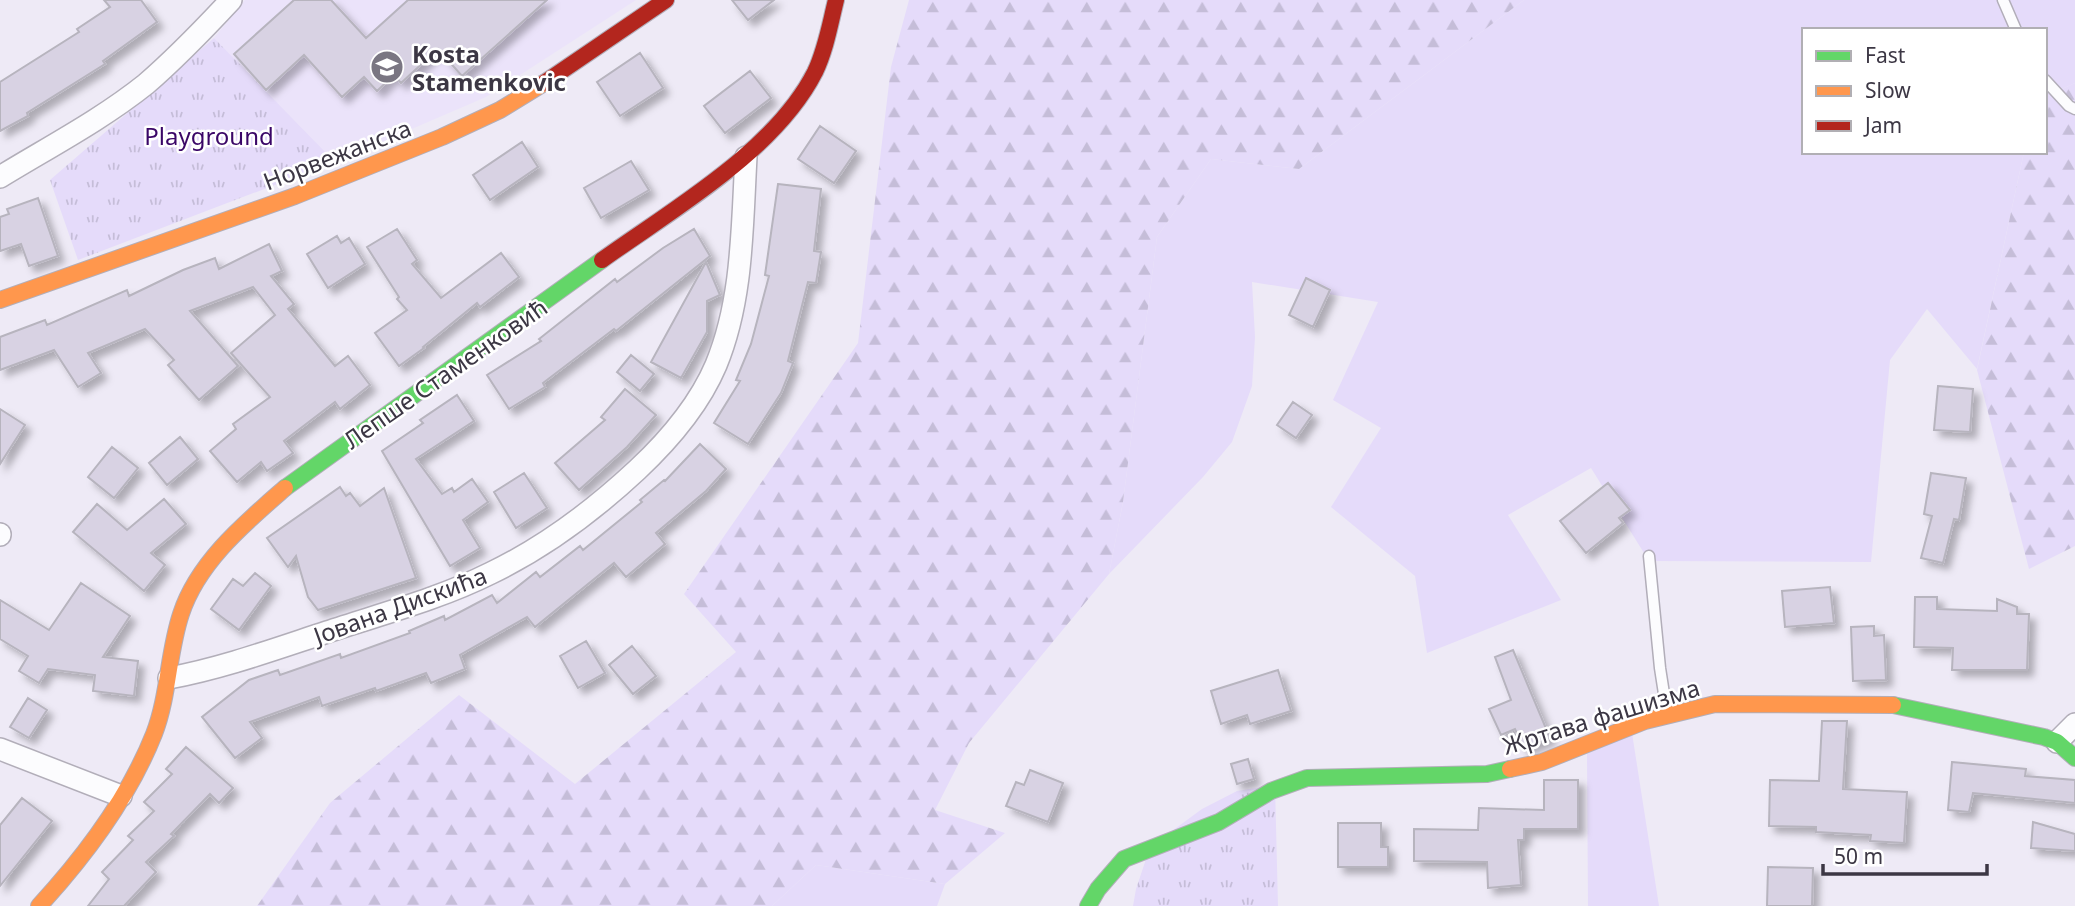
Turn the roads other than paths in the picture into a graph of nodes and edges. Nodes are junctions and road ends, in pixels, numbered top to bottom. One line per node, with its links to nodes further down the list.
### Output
1 (231, 0): 9 (street)
2 (666, 0): 10 (street, Норвежанска)
3 (836, 0): 8 (street, Лепше Стаменковић)
4 (2003, 0): 5 (lane)
5 (2015, 28)
6 (2047, 81): 7 (lane)
7 (2075, 109)
8 (746, 157): 12 (street, Лепше Стаменковић); 12 (street, Јована Дискића)
9 (0, 177)
10 (0, 300)
11 (1649, 556): 13 (lane)
12 (169, 678): 18 (street, Лепше Стаменковић)
13 (1668, 716): 15 (street, Жртава фашизма); 20 (street, Жртава фашизма)
14 (2075, 724): 15 (street)
15 (2057, 742): 17 (street, Жртава фашизма)
16 (0, 749): 18 (street)
17 (2075, 758)
18 (121, 796): 19 (street, Лепше Стаменковић)
19 (39, 906)
20 (1088, 906)

